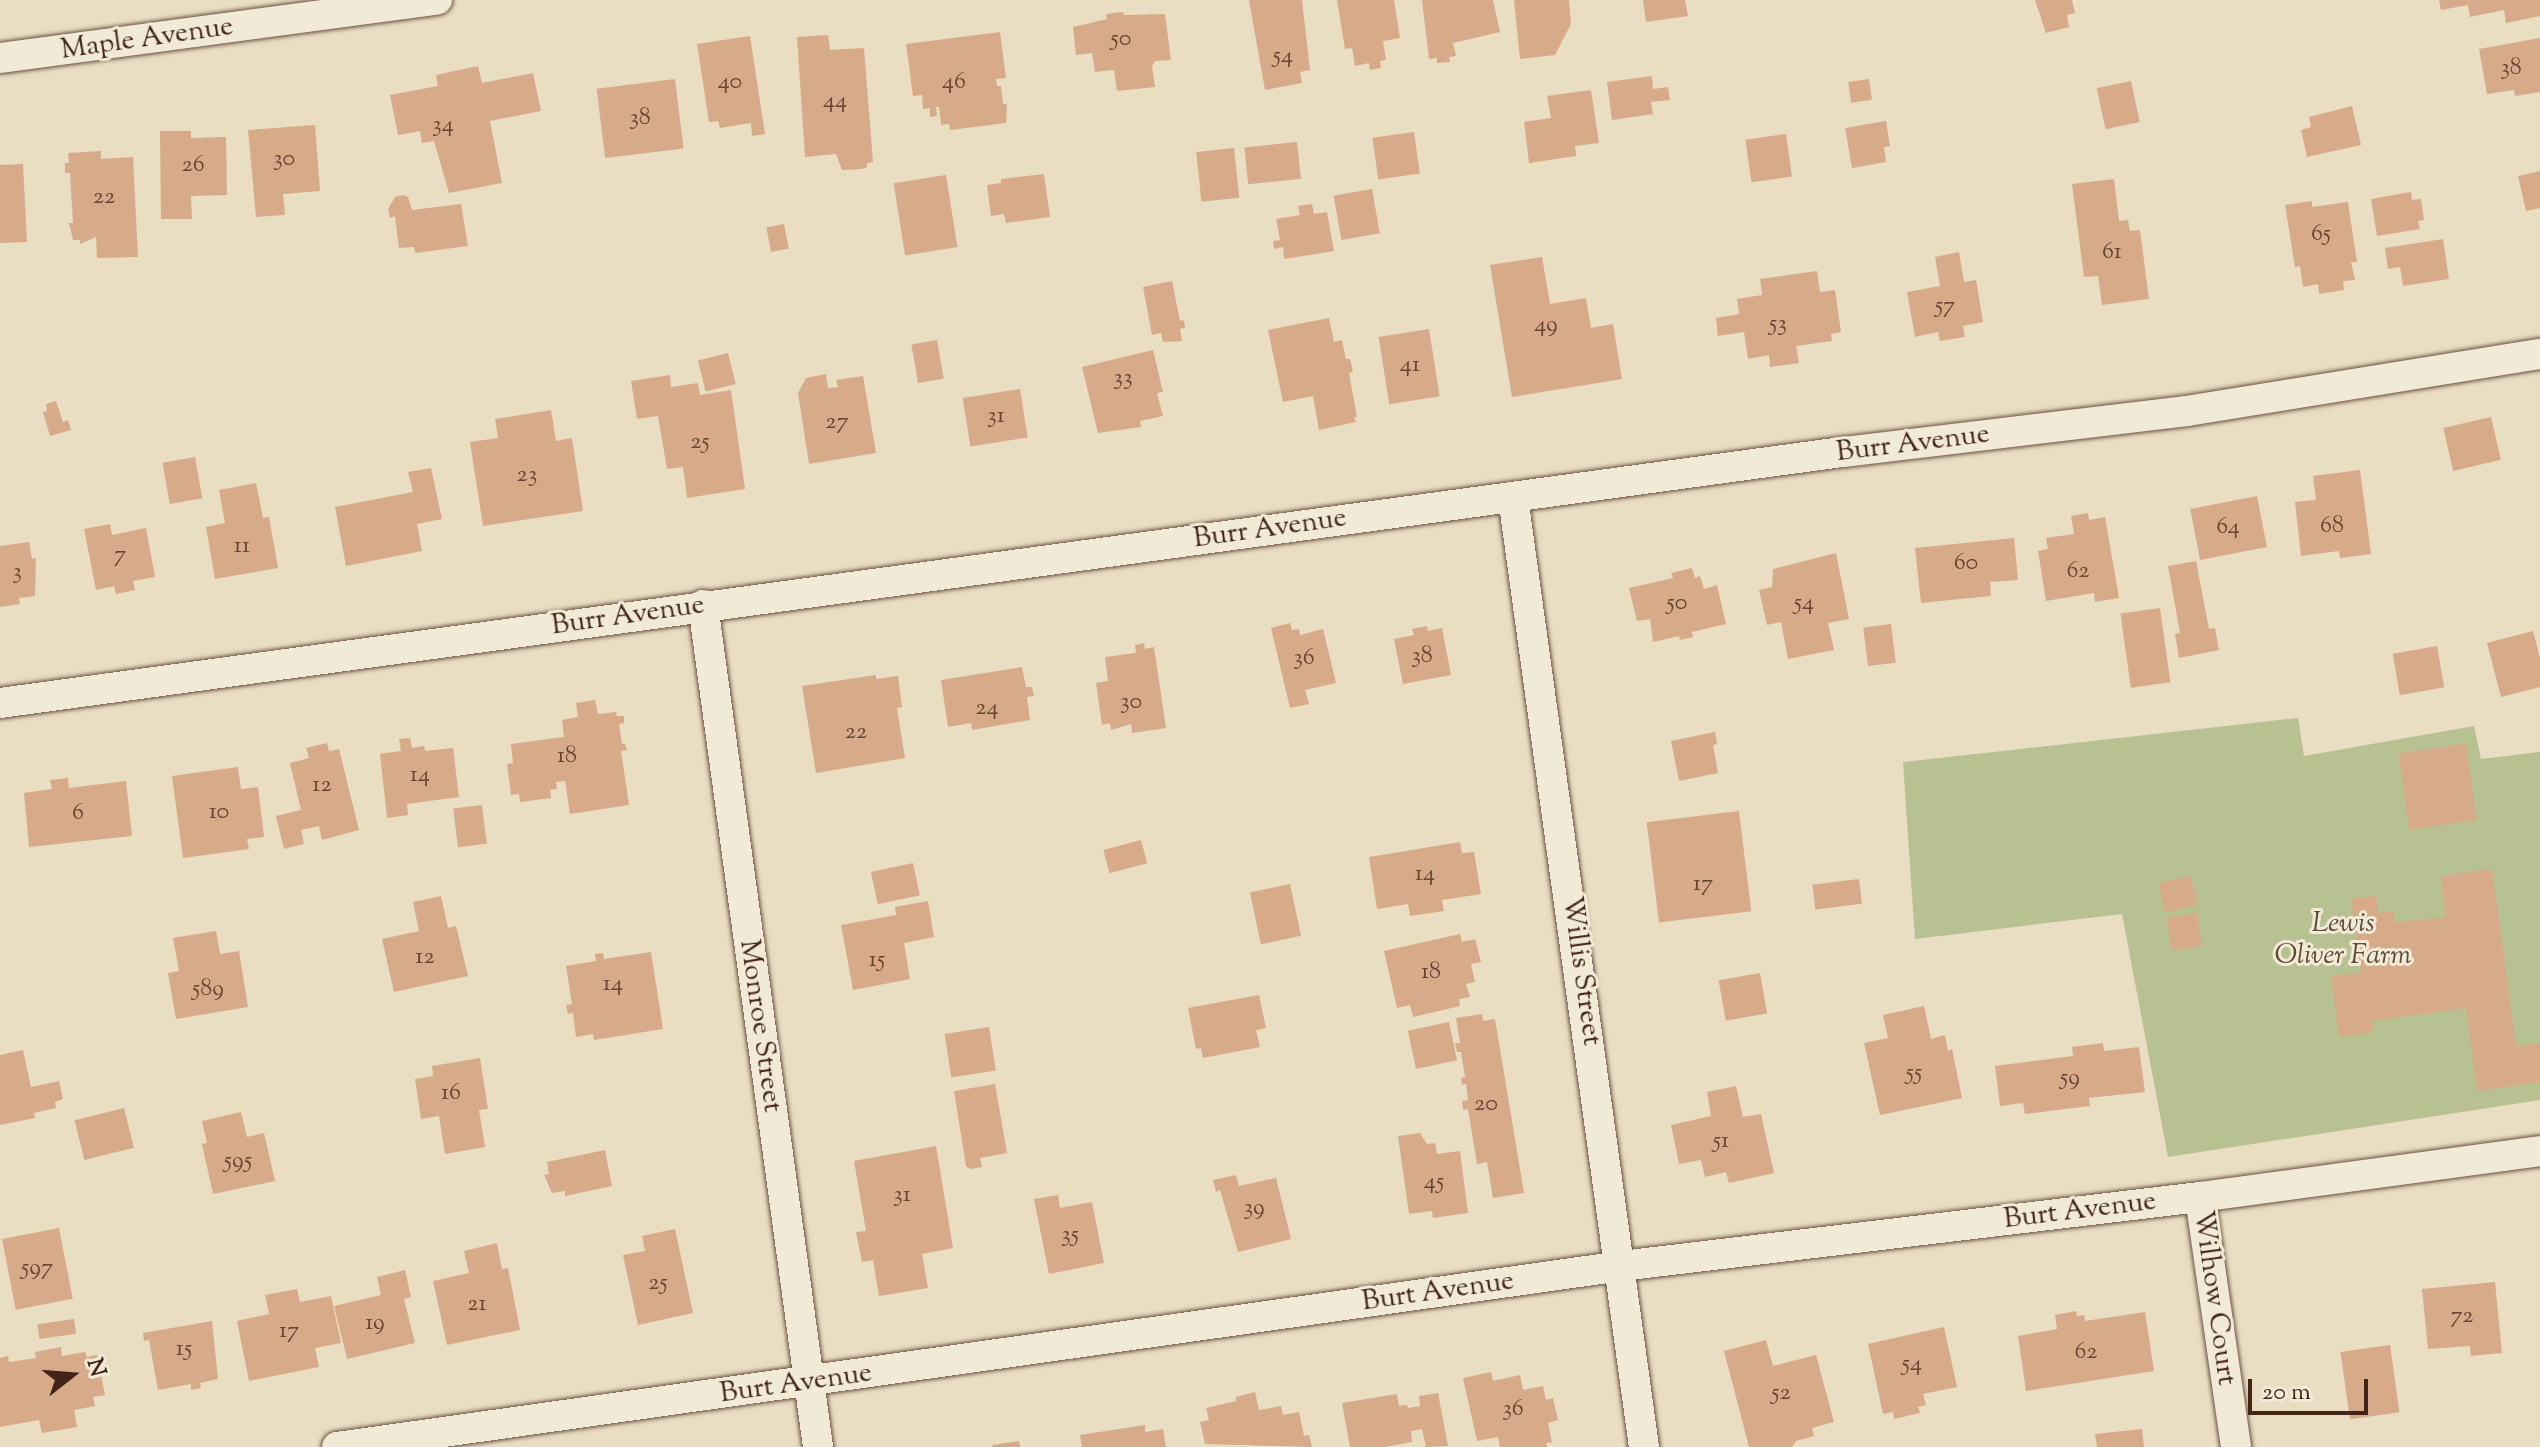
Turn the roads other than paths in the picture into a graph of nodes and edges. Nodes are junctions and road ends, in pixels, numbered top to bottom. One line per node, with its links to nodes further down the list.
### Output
1 (437, 0): 2 (street, Maple Avenue)
2 (367, 5): 3 (street, Maple Avenue)
3 (0, 58)
4 (2540, 354): 5 (street, Burr Avenue)
5 (1513, 497): 6 (street, Burr Avenue); 10 (street, Willis Street)
6 (703, 605): 7 (street, Burr Avenue); 11 (street, Monroe Street)
7 (0, 703)
8 (2540, 1151): 9 (street, Burt Avenue)
9 (2200, 1197): 10 (street, Burt Avenue); 15 (street, Wilhow Court)
10 (1621, 1266): 11 (street, Burt Avenue); 14 (street, Willis Street)
11 (809, 1382): 12 (street, Burt Avenue); 13 (street, Monroe Street)
12 (337, 1447)
13 (818, 1447)
14 (1644, 1447)
15 (2236, 1447)

